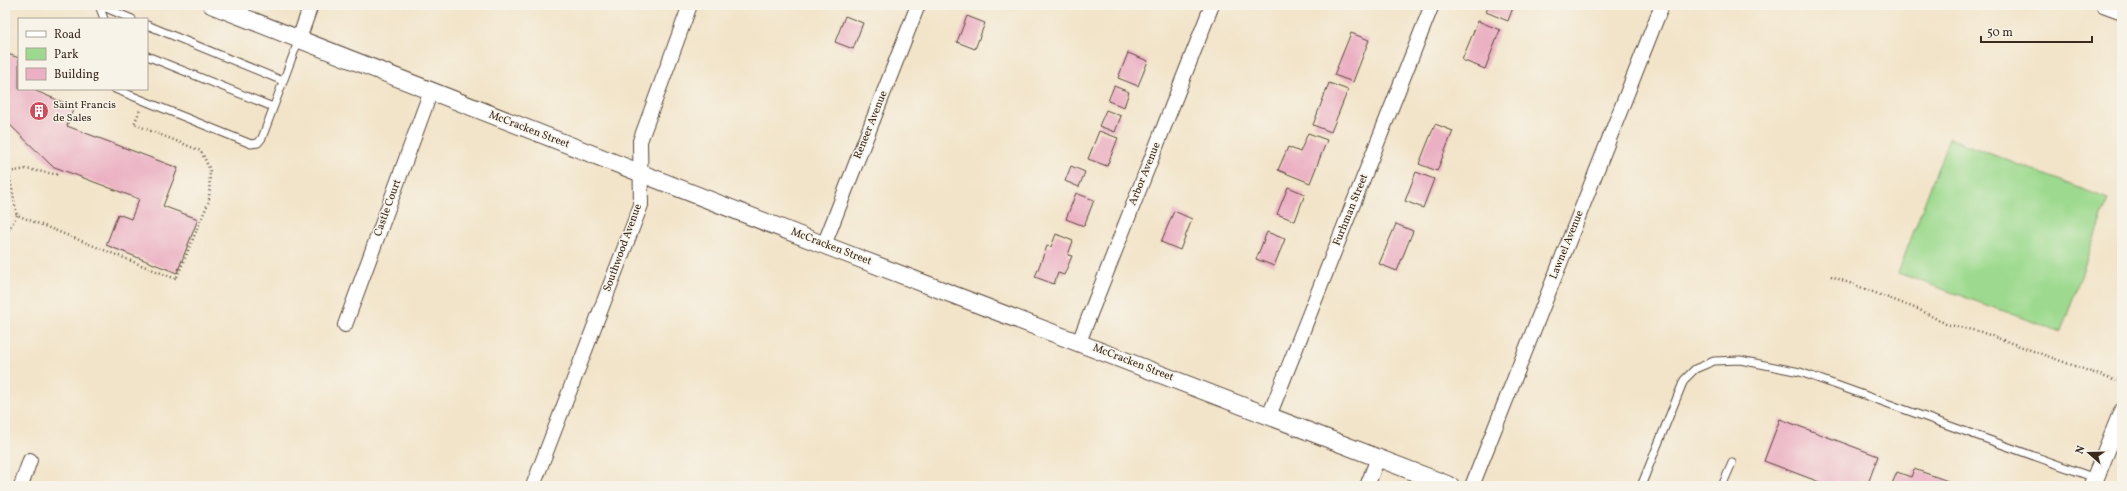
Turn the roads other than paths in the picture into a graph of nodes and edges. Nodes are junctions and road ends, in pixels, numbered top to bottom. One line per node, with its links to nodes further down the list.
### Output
1 (99, 5): 12 (lane); 13 (lane)
2 (212, 5): 10 (street, McCracken Street)
3 (311, 5): 15 (street)
4 (690, 5): 21 (street, Southwood Avenue)
5 (918, 5): 22 (street, Reneer Avenue)
6 (1212, 5): 24 (street, Arbor Avenue)
7 (1432, 5): 26 (street, Furhman Street)
8 (1662, 5): 35 (street, Lawnel Avenue)
9 (2103, 5): 11 (street)
10 (245, 11): 15 (street, McCracken Street)
11 (2122, 12)
12 (104, 18)
13 (130, 18)
14 (148, 25): 17 (lane)
15 (299, 38): 17 (lane); 19 (street, McCracken Street)
16 (148, 56): 20 (lane)
17 (283, 81): 20 (lane)
18 (118, 90): 20 (lane)
19 (431, 92): 21 (street, McCracken Street); 23 (street, Castle Court)
20 (273, 107)
21 (639, 173): 22 (street, McCracken Street); 32 (street, Southwood Avenue)
22 (824, 245): 24 (street, McCracken Street)
23 (345, 325)
24 (1078, 342): 26 (street, McCracken Street)
25 (2122, 412): 30 (street)
26 (1269, 416): 27 (street, McCracken Street)
27 (1378, 458): 33 (street); 34 (street, McCracken Street)
28 (30, 460): 31 (street)
29 (1732, 463): 37 (lane)
30 (2094, 482): 36 (lane)
31 (21, 486)
32 (533, 486)
33 (1367, 486)
34 (1451, 486)
35 (1472, 486)
36 (1641, 486)
37 (1722, 486)

